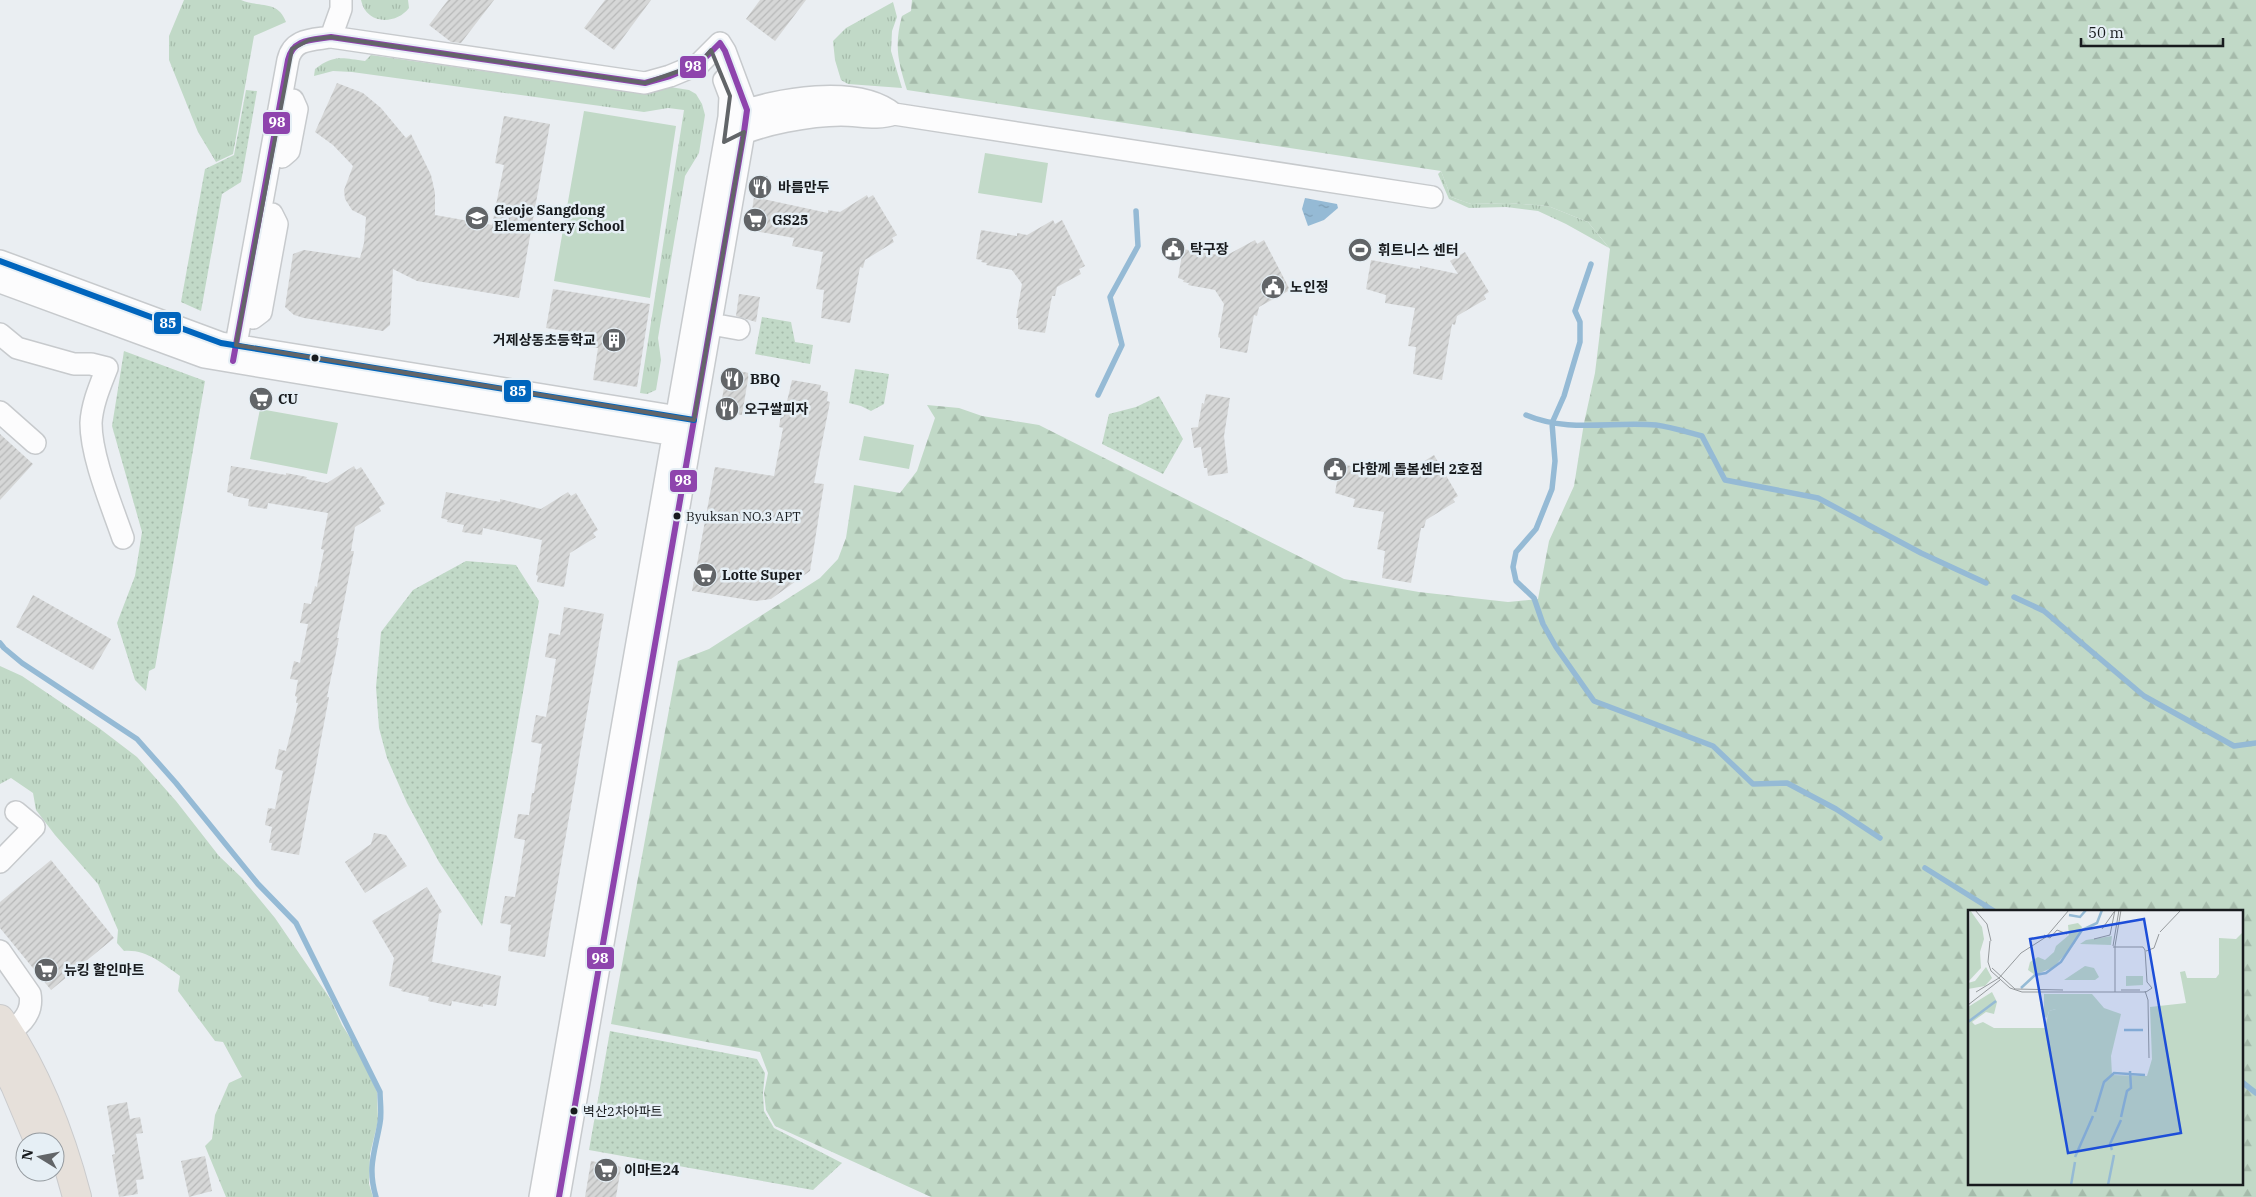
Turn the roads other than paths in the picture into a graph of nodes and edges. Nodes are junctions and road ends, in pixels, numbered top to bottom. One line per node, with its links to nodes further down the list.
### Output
1 (341, 0): 2 (street)
2 (326, 38): 3 (street); 10 (street); 10 (street)
3 (740, 120): 4 (street); 7 (street); 12 (street)
4 (1432, 197)
5 (0, 261): 10 (street)
6 (0, 282): 10 (street)
7 (711, 324): 8 (street); 12 (street)
8 (739, 329)
9 (0, 334): 14 (street)
10 (241, 354): 12 (street)
11 (0, 412): 13 (street)
12 (684, 428): 23 (street); 24 (street)
13 (34, 443)
14 (122, 538)
15 (16, 812): 16 (street)
16 (0, 862)
17 (0, 951): 18 (street)
18 (2, 1036): 19 (main road); 22 (main road)
19 (36, 1132)
20 (54, 1182): 21 (main road)
21 (58, 1197)
22 (77, 1197)
23 (540, 1197)
24 (559, 1197)

